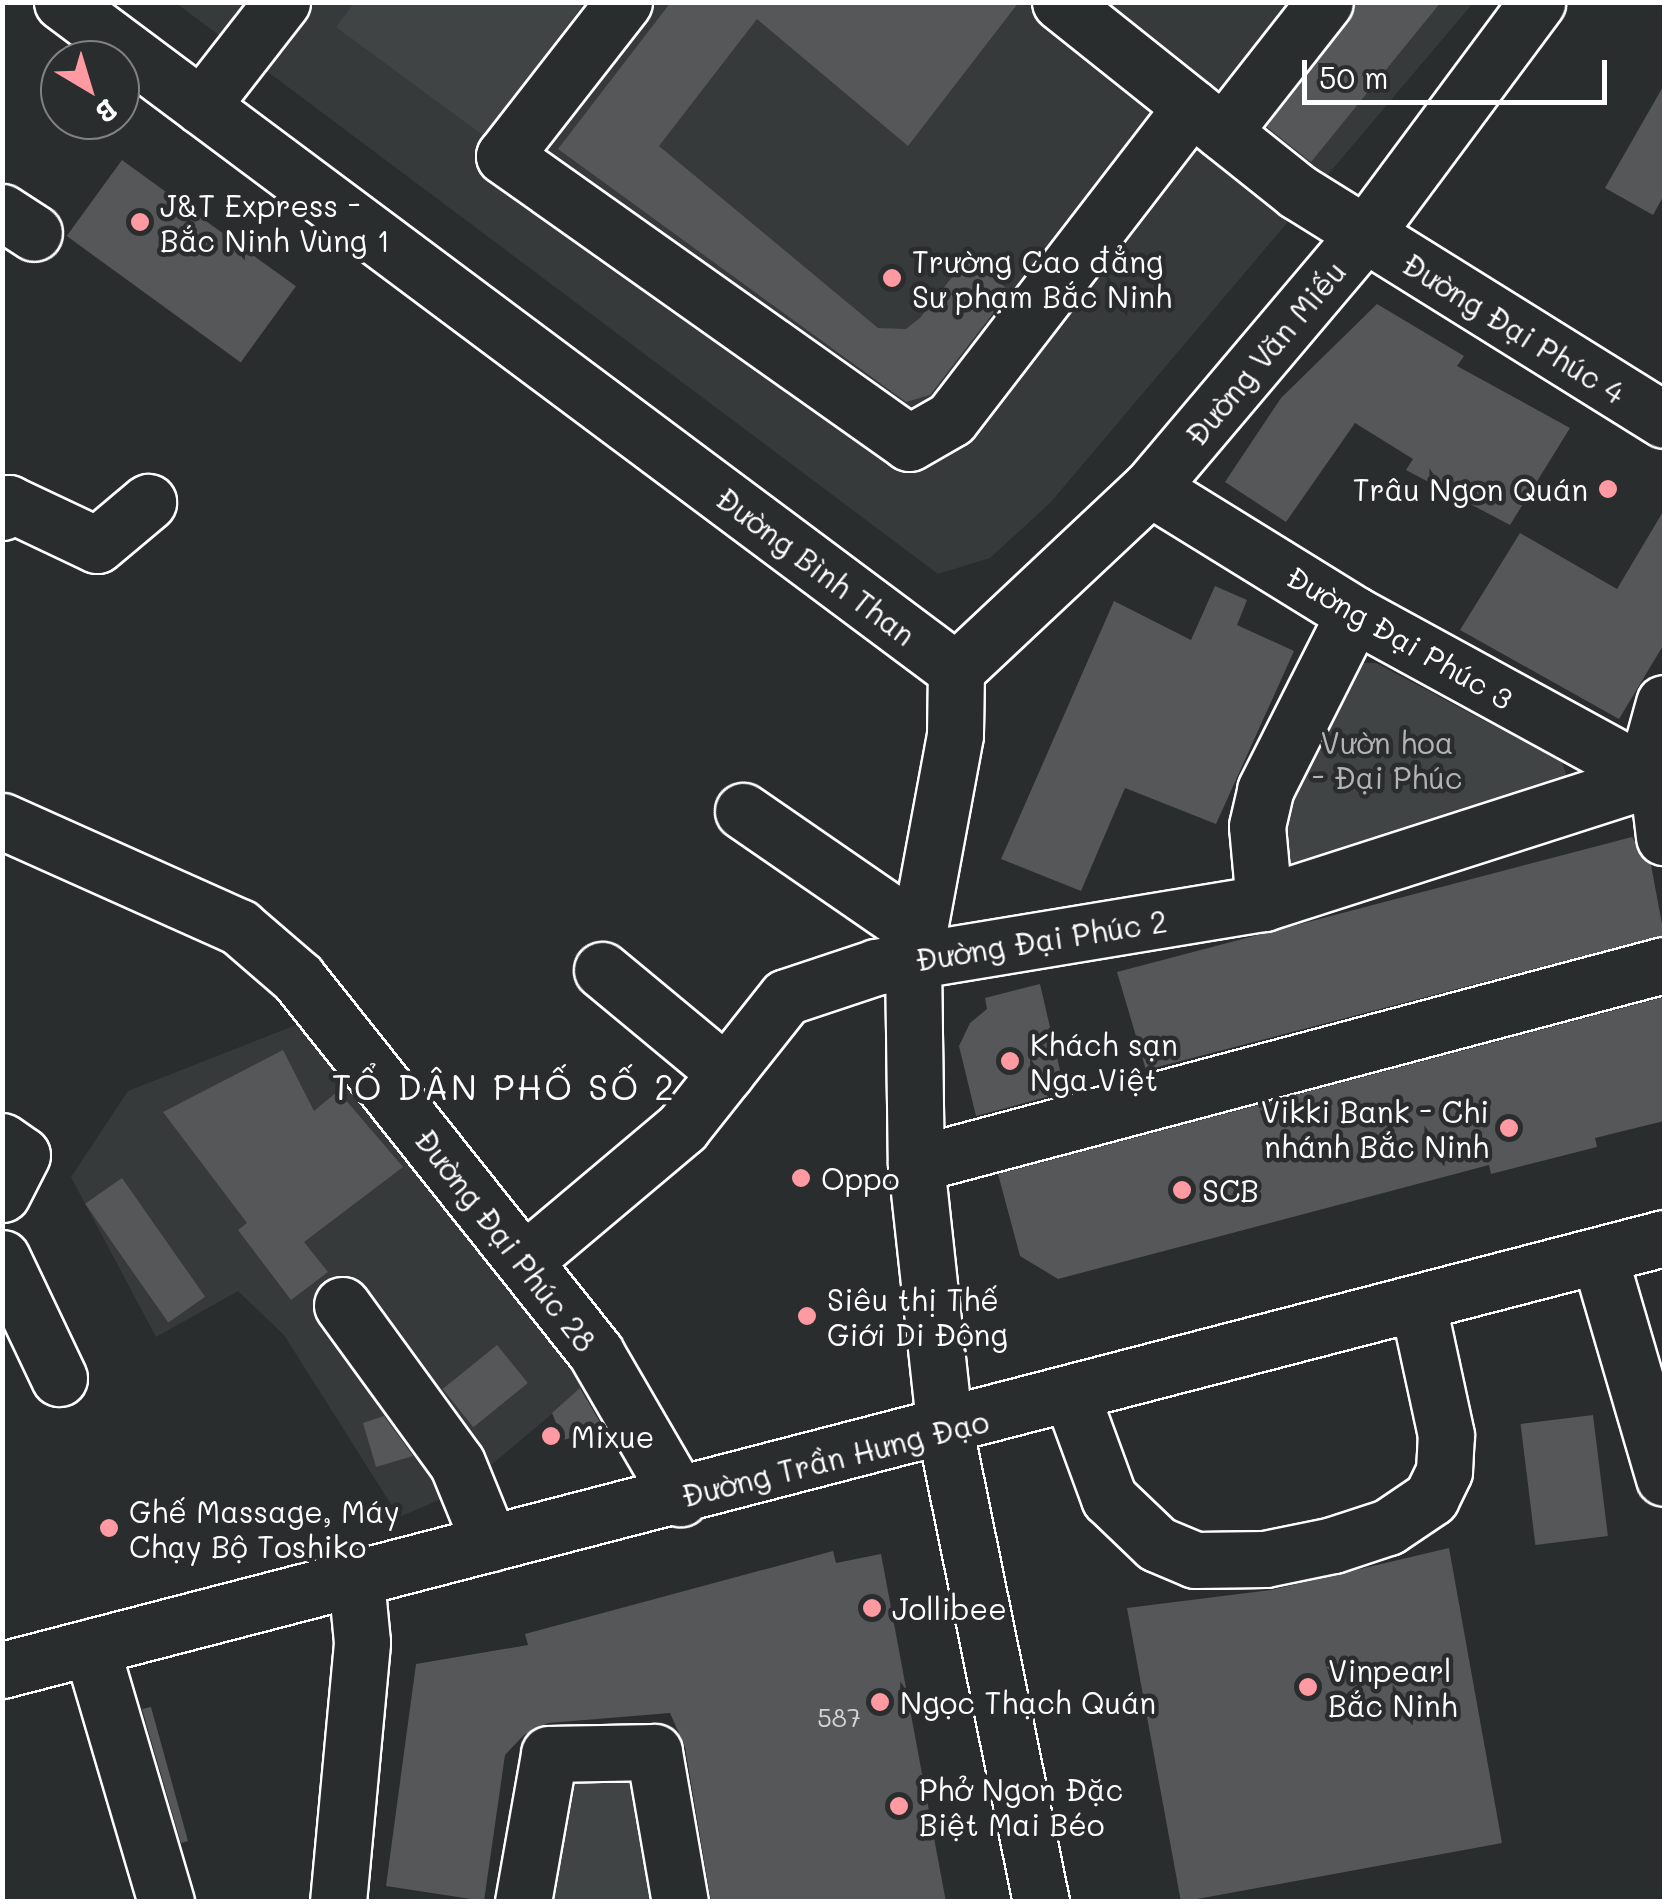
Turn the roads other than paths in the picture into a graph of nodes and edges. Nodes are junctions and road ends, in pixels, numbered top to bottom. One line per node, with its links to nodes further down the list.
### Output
1 (62, 2): 7 (street, Đường Bình Than)
2 (282, 2): 7 (street)
3 (624, 2): 8 (street)
4 (1060, 2): 8 (street, Đường Đại Phúc 4)
5 (1325, 2): 8 (street)
6 (1537, 2): 9 (street, Đường Văn Miếu)
7 (201, 106): 15 (street, Đường Bình Than)
8 (1207, 120): 9 (street, Đường Đại Phúc 4)
9 (1365, 234): 10 (street, Đường Đại Phúc 4); 11 (street, Đường Văn Miếu)
10 (1664, 420)
11 (1150, 488): 14 (street, Đường Đại Phúc 3); 15 (street, Đường Văn Miếu)
12 (148, 502): 13 (street)
13 (2, 512)
14 (1354, 614): 17 (street, Đường Đại Phúc 3); 21 (street)
15 (956, 670): 22 (street)
16 (1664, 703): 17 (street)
17 (1654, 778): 20 (street); 21 (street, Đường Đại Phúc 2)
18 (743, 811): 22 (street)
19 (2, 821): 32 (street, Đường Đại Phúc 28)
20 (1664, 838)
21 (1264, 903): 22 (street, Đường Đại Phúc 2)
22 (915, 946): 25 (street, Đường Đại Phúc 2); 27 (street)
23 (1664, 964): 27 (street)
24 (602, 970): 25 (street)
25 (726, 1073): 32 (street, Đường Đại Phúc 2)
26 (2, 1141): 28 (street)
27 (916, 1164): 37 (street)
28 (2, 1194)
29 (1664, 1238): 30 (street, Đường Trần Hưng Đạo)
30 (1599, 1256): 34 (street, Đường Trần Hưng Đạo); 38 (street)
31 (2, 1258): 35 (street)
32 (524, 1261): 39 (street, Đường Đại Phúc 28)
33 (342, 1305): 40 (street)
34 (1418, 1305): 36 (street, Đường Trần Hưng Đạo); 36 (street)
35 (59, 1378)
36 (1072, 1397): 37 (street, Đường Trần Hưng Đạo)
37 (944, 1430): 39 (street, Đường Trần Hưng Đạo); 48 (street)
38 (1664, 1478)
39 (680, 1498): 40 (street, Đường Trần Hưng Đạo)
40 (490, 1544): 41 (street, Đường Trần Hưng Đạo)
41 (356, 1580): 42 (street, Đường Trần Hưng Đạo); 45 (street)
42 (91, 1647): 43 (street, Đường Trần Hưng Đạo); 44 (street)
43 (2, 1670)
44 (166, 1902)
45 (338, 1902)
46 (523, 1902): 47 (street)
47 (680, 1902)
48 (1041, 1902)

